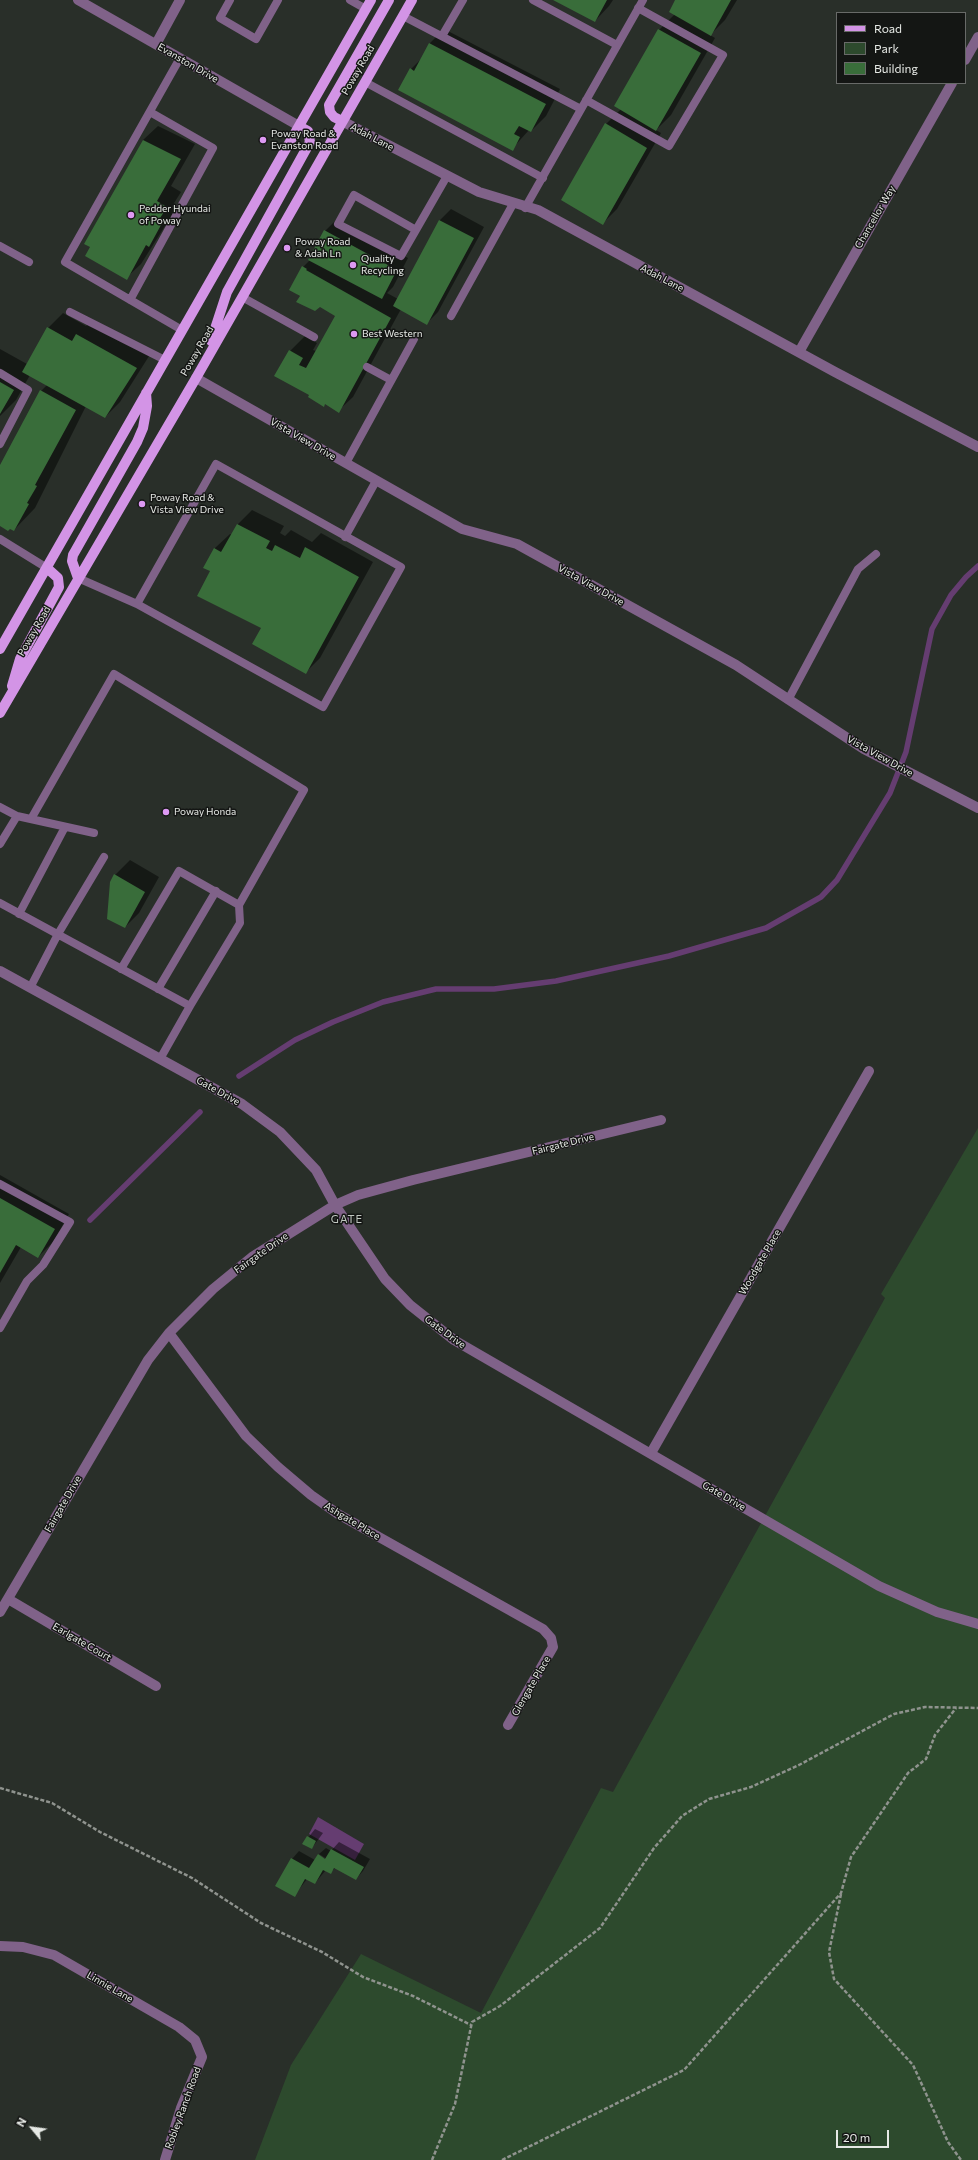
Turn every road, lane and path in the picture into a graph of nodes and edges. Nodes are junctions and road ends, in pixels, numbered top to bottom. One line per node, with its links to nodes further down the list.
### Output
1 (78, 0): 16 (street, Evanston Drive)
2 (180, 0): 16 (street)
3 (230, 0): 4 (lane)
4 (278, 0)
5 (350, 0): 11 (lane)
6 (389, 0): 25 (main road)
7 (412, 0): 13 (main road, Poway Road)
8 (463, 0): 14 (lane)
9 (533, 0): 17 (lane)
10 (643, 0): 12 (lane)
11 (369, 4): 26 (main road, Poway Road)
12 (638, 8): 17 (lane); 22 (lane)
13 (403, 16): 14 (lane); 20 (main road, Poway Road)
14 (442, 36): 23 (lane)
15 (978, 37): 19 (street)
16 (156, 44): 18 (street, Evanston Drive)
17 (617, 45): 22 (lane)
18 (180, 58): 24 (lane); 26 (street, Evanston Drive)
19 (966, 58)
20 (365, 82): 25 (main road, Poway Road); 28 (lane)
21 (951, 84): 41 (street, Chancellor Way)
22 (586, 100): 23 (lane)
23 (581, 109): 28 (lane)
24 (150, 112): 35 (lane); 35 (lane)
25 (342, 121): 27 (street, Adah Lane); 34 (main road, Poway Road)
26 (299, 126): 38 (main road, Poway Road); 45 (main road)
27 (447, 176): 29 (street, Adah Lane); 31 (lane)
28 (543, 178): 30 (lane)
29 (513, 204): 30 (street, Adah Lane); 37 (lane)
30 (525, 208): 41 (street, Adah Lane)
31 (416, 230): 31 (lane)
32 (0, 246): 33 (lane)
33 (29, 262)
34 (242, 297): 39 (lane); 45 (main road, Poway Road)
35 (130, 300): 38 (lane)
36 (70, 312): 42 (lane)
37 (451, 316)
38 (182, 330): 42 (main road, Poway Road)
39 (314, 337)
40 (414, 339): 46 (lane)
41 (799, 352): 49 (street, Adah Lane)
42 (165, 360): 47 (main road, Poway Road)
43 (367, 367): 46 (lane)
44 (0, 373): 48 (lane)
45 (196, 378): 50 (street, Vista View Drive); 56 (main road, Poway Road)
46 (391, 380): 50 (lane)
47 (146, 393): 55 (main road, Poway Road); 56 (main road)
48 (0, 444)
49 (978, 447)
50 (346, 463): 51 (street, Vista View Drive)
51 (376, 481): 52 (lane); 60 (street, Vista View Drive)
52 (345, 537): 57 (lane); 57 (lane)
53 (0, 539): 55 (lane)
54 (876, 554): 60 (lane)
55 (47, 568): 58 (main road, Poway Road); 59 (main road)
56 (78, 578): 57 (lane); 59 (main road, Poway Road)
57 (137, 604)
58 (0, 649)
59 (9, 696): 61 (main road, Poway Road)
60 (788, 700): 63 (street, Vista View Drive)
61 (0, 713)
62 (0, 807): 64 (lane)
63 (978, 808)
64 (17, 816): 65 (lane); 68 (lane)
65 (31, 819): 66 (lane); 72 (lane)
66 (65, 827): 67 (lane); 73 (lane)
67 (94, 833)
68 (0, 844)
69 (104, 857): 74 (lane)
70 (216, 891): 72 (lane); 75 (lane); 78 (lane)
71 (0, 903): 73 (lane)
72 (240, 905): 79 (lane)
73 (19, 914): 74 (lane)
74 (58, 934): 75 (lane); 77 (lane)
75 (122, 969): 78 (lane)
76 (0, 971): 77 (street, Gate Drive)
77 (30, 988): 80 (street, Gate Drive)
78 (158, 989): 79 (lane)
79 (190, 1006): 80 (lane)
80 (160, 1059): 84 (street, Gate Drive)
81 (869, 1071): 87 (street, Woodgate Place)
82 (661, 1120): 84 (street, Fairgate Drive)
83 (0, 1184): 85 (lane)
84 (335, 1205): 86 (street, Fairgate Drive); 87 (street, Gate Drive)
85 (0, 1328)
86 (169, 1332): 88 (street, Fairgate Drive); 91 (street, Ashgate Place)
87 (651, 1453): 90 (street, Gate Drive)
88 (8, 1599): 89 (street, Fairgate Drive); 92 (street, Earlgate Court)
89 (0, 1612)
90 (978, 1624)
91 (553, 1647): 95 (street, Glengate Place)
92 (156, 1686)
93 (956, 1708): 94 (path); 97 (path); 99 (path)
94 (978, 1708)
95 (508, 1725)
96 (0, 1788): 99 (path)
97 (841, 1893): 103 (path); 104 (path)
98 (0, 1946): 100 (street, Linnie Lane)
99 (471, 2025): 102 (path)
100 (202, 2057): 101 (street, Robley Ranch Road)
101 (165, 2160)
102 (432, 2160)
103 (502, 2160)
104 (960, 2160)

